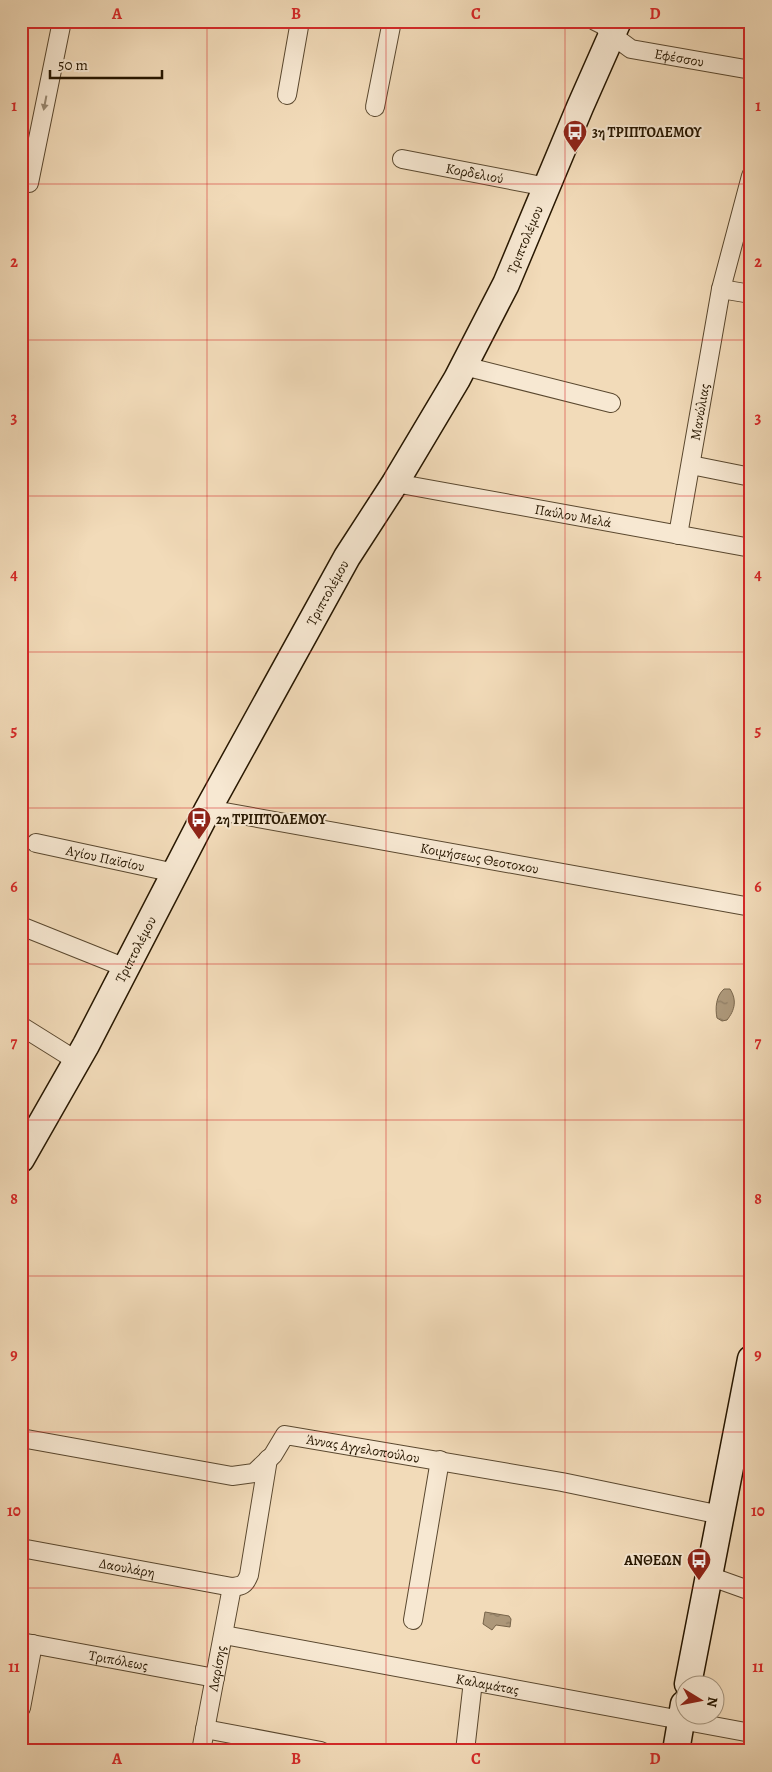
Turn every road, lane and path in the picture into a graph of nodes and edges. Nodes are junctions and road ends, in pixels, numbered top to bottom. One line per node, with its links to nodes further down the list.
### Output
1 (62, 21): 10 (street, one-way to 10)
2 (300, 21): 6 (street)
3 (392, 21): 7 (street)
4 (608, 26): 5 (street, Εφέσσου); 11 (street, Τριπτολέμου)
5 (751, 70)
6 (286, 94)
7 (375, 107)
8 (402, 159): 11 (street, Κορδελιού)
9 (751, 176): 12 (street, Μανώλιας)
10 (21, 183)
11 (547, 187): 14 (street, Τριπτολέμου)
12 (722, 289): 13 (street); 16 (street, Μανώλιας)
13 (751, 294)
14 (464, 366): 15 (street); 18 (street, Τριπτολέμου)
15 (611, 403)
16 (691, 465): 17 (street); 19 (street, Μανώλιας)
17 (751, 476)
18 (395, 483): 19 (street, Παύλου Μελά); 21 (street, Τριπτολέμου)
19 (678, 535): 20 (street, Παύλου Μελά)
20 (751, 548)
21 (208, 809): 23 (street, Τριπτολέμου); 24 (street, Κοιμήσεως Θεοτοκου)
22 (36, 843): 23 (street, Αγίου Παϊσίου)
23 (175, 873): 26 (street, Τριπτολέμου)
24 (751, 907)
25 (21, 926): 26 (street)
26 (126, 968): 28 (street, Τριπτολέμου)
27 (21, 1026): 28 (street)
28 (76, 1061): 29 (street, Τριπτολέμου)
29 (21, 1159)
30 (751, 1359): 34 (street)
31 (21, 1438): 32 (street, Άννας Αγγελοπούλου)
32 (268, 1459): 33 (street, Άννας Αγγελοπούλου); 37 (street)
33 (440, 1460): 34 (street, Άννας Αγγελοπούλου); 39 (street)
34 (721, 1515): 36 (street)
35 (21, 1548): 37 (street, Δαουλάρη)
36 (709, 1576): 38 (street); 42 (street)
37 (232, 1587): 40 (street, Λαρίσης)
38 (751, 1591)
39 (414, 1620)
40 (224, 1635): 43 (street, Λαρίσης); 44 (street, Καλαμάτας)
41 (27, 1643): 43 (street, Τριπόλεως); 45 (street)
42 (690, 1674)
43 (215, 1678): 49 (street, Λαρίσης)
44 (473, 1681): 46 (street, Καλαμάτας); 53 (street)
45 (21, 1708)
46 (674, 1711)
47 (681, 1724): 54 (street)
48 (722, 1724): 50 (street, Καλαμάτας)
49 (205, 1729): 51 (street, Λαρίσης); 52 (street)
50 (751, 1733)
51 (201, 1751)
52 (321, 1751)
53 (465, 1751)
54 (676, 1751)

